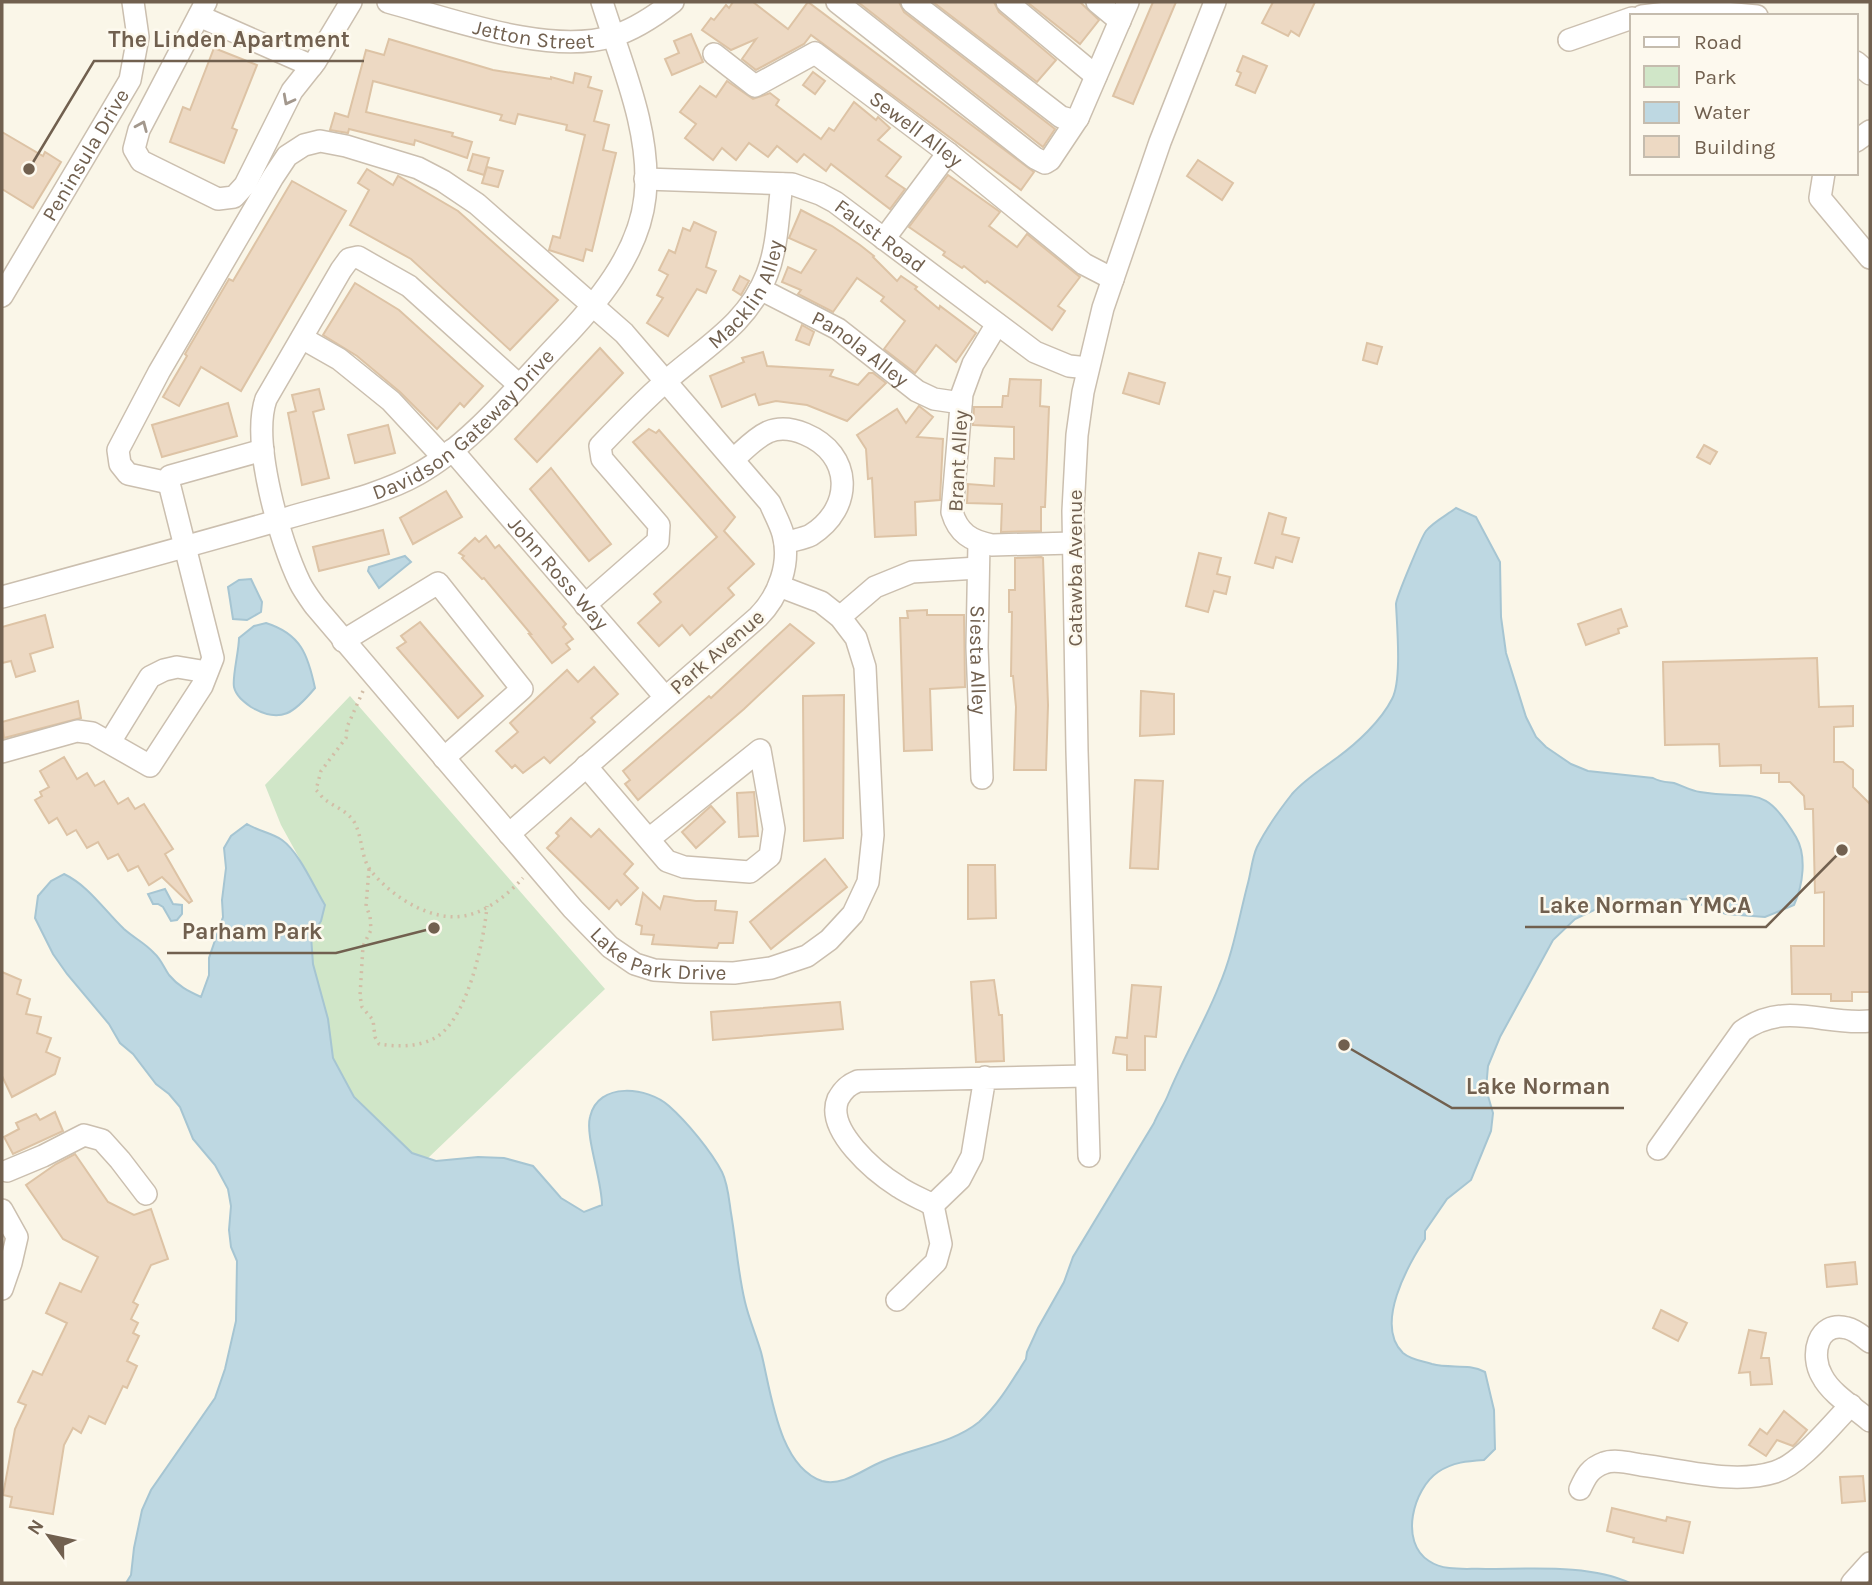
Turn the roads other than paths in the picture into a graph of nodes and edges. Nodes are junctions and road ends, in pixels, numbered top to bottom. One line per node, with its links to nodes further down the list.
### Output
1 (133, 2): 30 (street, Peninsula Drive)
2 (352, 2): 19 (street)
3 (388, 2): 16 (street, Jetton Street)
4 (602, 2): 16 (street, Davidson Gateway Drive)
5 (673, 2): 16 (street, Jetton Street)
6 (837, 2): 21 (street)
7 (912, 2): 21 (street)
8 (1007, 2): 20 (street)
9 (1097, 2): 12 (street)
10 (1215, 2): 28 (street, Catawba Avenue)
11 (202, 9): 19 (street); 19 (street, one-way to 11)
12 (1124, 11): 20 (street)
13 (1658, 14): 14 (street)
14 (1735, 14)
15 (1630, 19): 17 (street)
16 (613, 37): 24 (street, Davidson Gateway Drive)
17 (1569, 40)
18 (714, 54): 22 (street, Sewell Alley)
19 (312, 66)
20 (1096, 76): 21 (street)
21 (1078, 118)
22 (948, 153): 26 (street); 28 (street, Sewell Alley)
23 (1824, 175): 27 (street)
24 (645, 179): 25 (street, Faust Road); 31 (street, Davidson Gateway Drive)
25 (782, 184): 26 (street, Faust Road); 29 (street, Macklin Alley)
26 (884, 239): 32 (street, Faust Road)
27 (1870, 258)
28 (1113, 279): 34 (street, Catawba Avenue)
29 (760, 289): 35 (street, Macklin Alley); 37 (street, Panola Alley)
30 (2, 296)
31 (592, 306): 35 (street, Park Avenue); 36 (street, Davidson Gateway Drive); 41 (street, Park Avenue)
32 (998, 324): 34 (street, Faust Road); 37 (street, Brant Alley)
33 (302, 338): 36 (street, Lake Park Drive); 38 (street, Lake Park Drive); 39 (street, John Ross Way)
34 (1088, 368): 45 (street, Catawba Avenue)
35 (666, 381): 40 (street, Park Avenue); 50 (street, Macklin Alley)
36 (519, 385): 39 (street, Davidson Gateway Drive)
37 (961, 403): 43 (street, Brant Alley)
38 (262, 450): 41 (street); 42 (street, Lake Park Drive)
39 (448, 453): 42 (street, Davidson Gateway Drive); 50 (street, John Ross Way)
40 (734, 459): 44 (street, Park Avenue); 44 (street)
41 (169, 483): 46 (street)
42 (278, 520): 46 (street, Davidson Gateway Drive); 52 (street, Lake Park Drive)
43 (979, 542): 45 (street); 47 (street, Siesta Alley)
44 (785, 543): 48 (street, Park Avenue)
45 (1073, 543): 63 (street, Catawba Avenue)
46 (184, 546): 49 (street, Davidson Gateway Drive); 53 (street)
47 (978, 568): 51 (street); 59 (street, Siesta Alley)
48 (779, 586): 51 (street, Lake Park Drive); 54 (street, Park Avenue)
49 (2, 597)
50 (585, 605): 54 (street, John Ross Way)
51 (841, 617): 60 (street, Lake Park Drive)
52 (343, 641): 57 (street, Lake Park Drive); 57 (street)
53 (207, 672): 55 (street); 55 (street)
54 (665, 697): 58 (street, Park Avenue)
55 (110, 742): 56 (street)
56 (2, 752)
57 (443, 758): 60 (street, Lake Park Drive)
58 (586, 766): 60 (street, Park Avenue); 61 (street)
59 (982, 778)
60 (509, 834)
61 (649, 839): 61 (street)
62 (1870, 1021): 65 (street)
63 (1086, 1076): 64 (street); 66 (street, Catawba Avenue)
64 (985, 1077): 69 (street); 69 (street)
65 (1658, 1149)
66 (1089, 1156)
67 (3, 1172): 68 (street)
68 (146, 1194)
69 (933, 1205): 72 (street)
70 (2, 1210): 71 (street)
71 (2, 1289)
72 (897, 1300)
73 (1870, 1342): 74 (street)
74 (1851, 1405): 75 (street); 76 (street)
75 (1870, 1421)
76 (1580, 1489)
77 (1870, 1563): 78 (street)
78 (1852, 1583)

